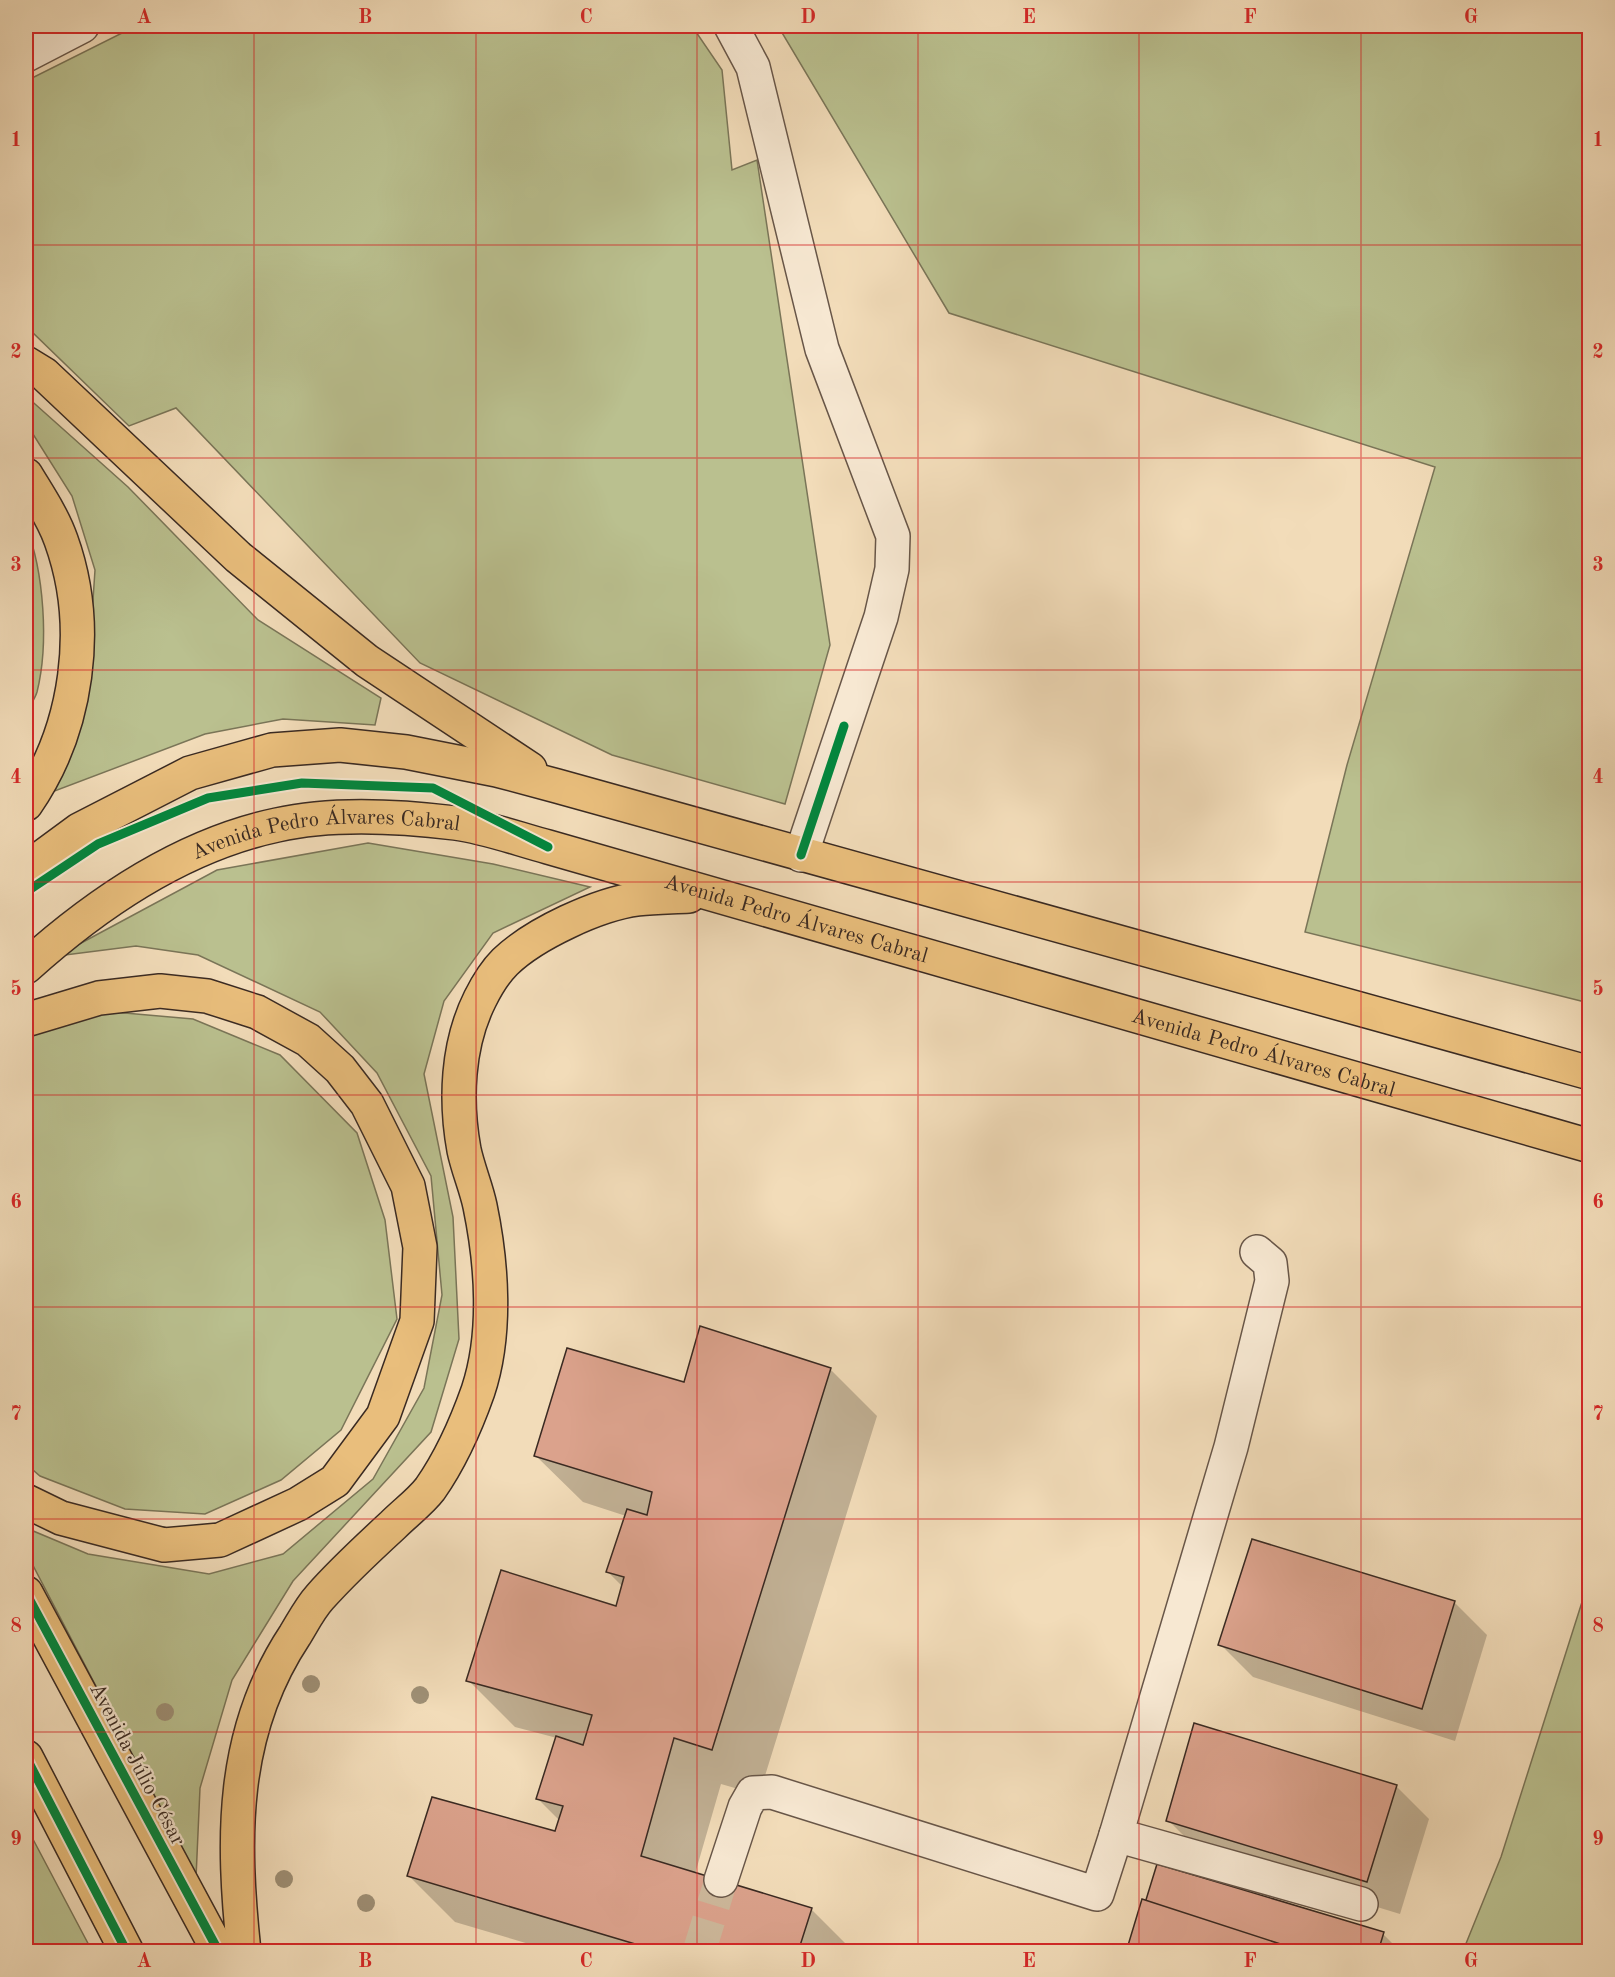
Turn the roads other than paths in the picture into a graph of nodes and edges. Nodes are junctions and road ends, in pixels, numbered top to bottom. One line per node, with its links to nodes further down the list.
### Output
1 (82, 26): 3 (street)
2 (731, 26): 8 (street)
3 (26, 55)
4 (26, 363): 6 (main road)
5 (26, 475): 7 (main road)
6 (557, 786): 8 (main road); 9 (main road)
7 (26, 804)
8 (801, 855): 13 (main road)
9 (26, 870)
10 (712, 894): 11 (main road, Avenida Pedro Álvares Cabral); 14 (main road, Avenida Pedro Álvares Cabral); 24 (main road)
11 (26, 967)
12 (26, 1020): 16 (main road)
13 (1590, 1073)
14 (1590, 1146)
15 (1257, 1252): 19 (street)
16 (26, 1501)
17 (26, 1593): 23 (main road, Avenida Júlio César)
18 (26, 1757): 22 (main road)
19 (1116, 1835): 20 (street); 21 (street)
20 (721, 1880)
21 (1361, 1904)
22 (127, 1952)
23 (219, 1952)
24 (244, 1952)

